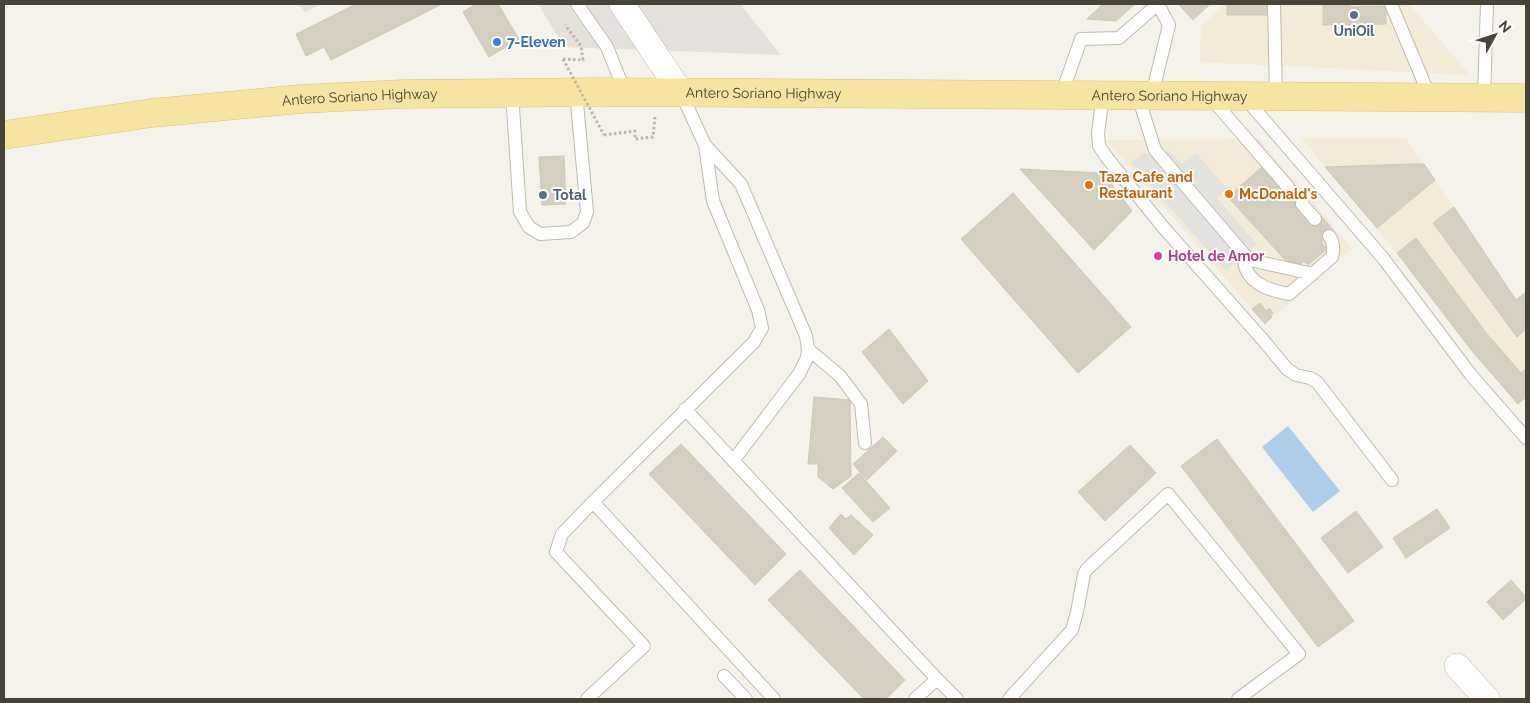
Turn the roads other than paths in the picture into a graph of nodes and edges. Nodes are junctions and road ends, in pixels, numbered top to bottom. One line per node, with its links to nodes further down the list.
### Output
1 (577, 4): 8 (lane)
2 (621, 4): 10 (street)
3 (1158, 4): 12 (lane); 13 (lane)
4 (1274, 4): 16 (lane)
5 (1390, 4): 17 (lane)
6 (1487, 4): 18 (lane)
7 (576, 92): 8 (main road, Antero Soriano Highway); 9 (main road, Antero Soriano Highway); 9 (lane)
8 (625, 92): 10 (main road, Antero Soriano Highway)
9 (512, 93): 20 (main road, Antero Soriano Highway)
10 (673, 93): 13 (main road, Antero Soriano Highway); 21 (lane)
11 (1103, 95): 12 (main road, Antero Soriano Highway); 13 (main road, Antero Soriano Highway); 33 (lane)
12 (1145, 95): 14 (main road, Antero Soriano Highway); 26 (lane)
13 (1061, 96)
14 (1209, 96): 15 (main road, Antero Soriano Highway); 22 (lane)
15 (1244, 96): 16 (main road, Antero Soriano Highway); 30 (lane)
16 (1276, 96): 17 (main road, Antero Soriano Highway)
17 (1430, 97): 18 (main road, Antero Soriano Highway)
18 (1484, 97): 19 (main road, Antero Soriano Highway)
19 (1526, 98)
20 (4, 135)
21 (704, 145): 28 (lane); 29 (lane)
22 (1288, 187)
23 (1302, 204): 24 (lane)
24 (1315, 219)
25 (1329, 236): 27 (lane)
26 (1241, 251): 27 (lane); 27 (lane)
27 (1313, 274)
28 (808, 349): 31 (lane); 32 (lane)
29 (685, 409): 32 (lane); 34 (lane)
30 (1526, 438)
31 (865, 443)
32 (733, 460): 37 (lane)
33 (1392, 480)
34 (593, 502): 38 (lane); 40 (lane)
35 (1457, 666): 45 (street)
36 (724, 676): 39 (lane)
37 (937, 679): 41 (lane); 42 (lane)
38 (587, 699)
39 (746, 699)
40 (774, 699)
41 (915, 699)
42 (957, 699)
43 (1009, 699): 44 (lane)
44 (1238, 699)
45 (1487, 699)

